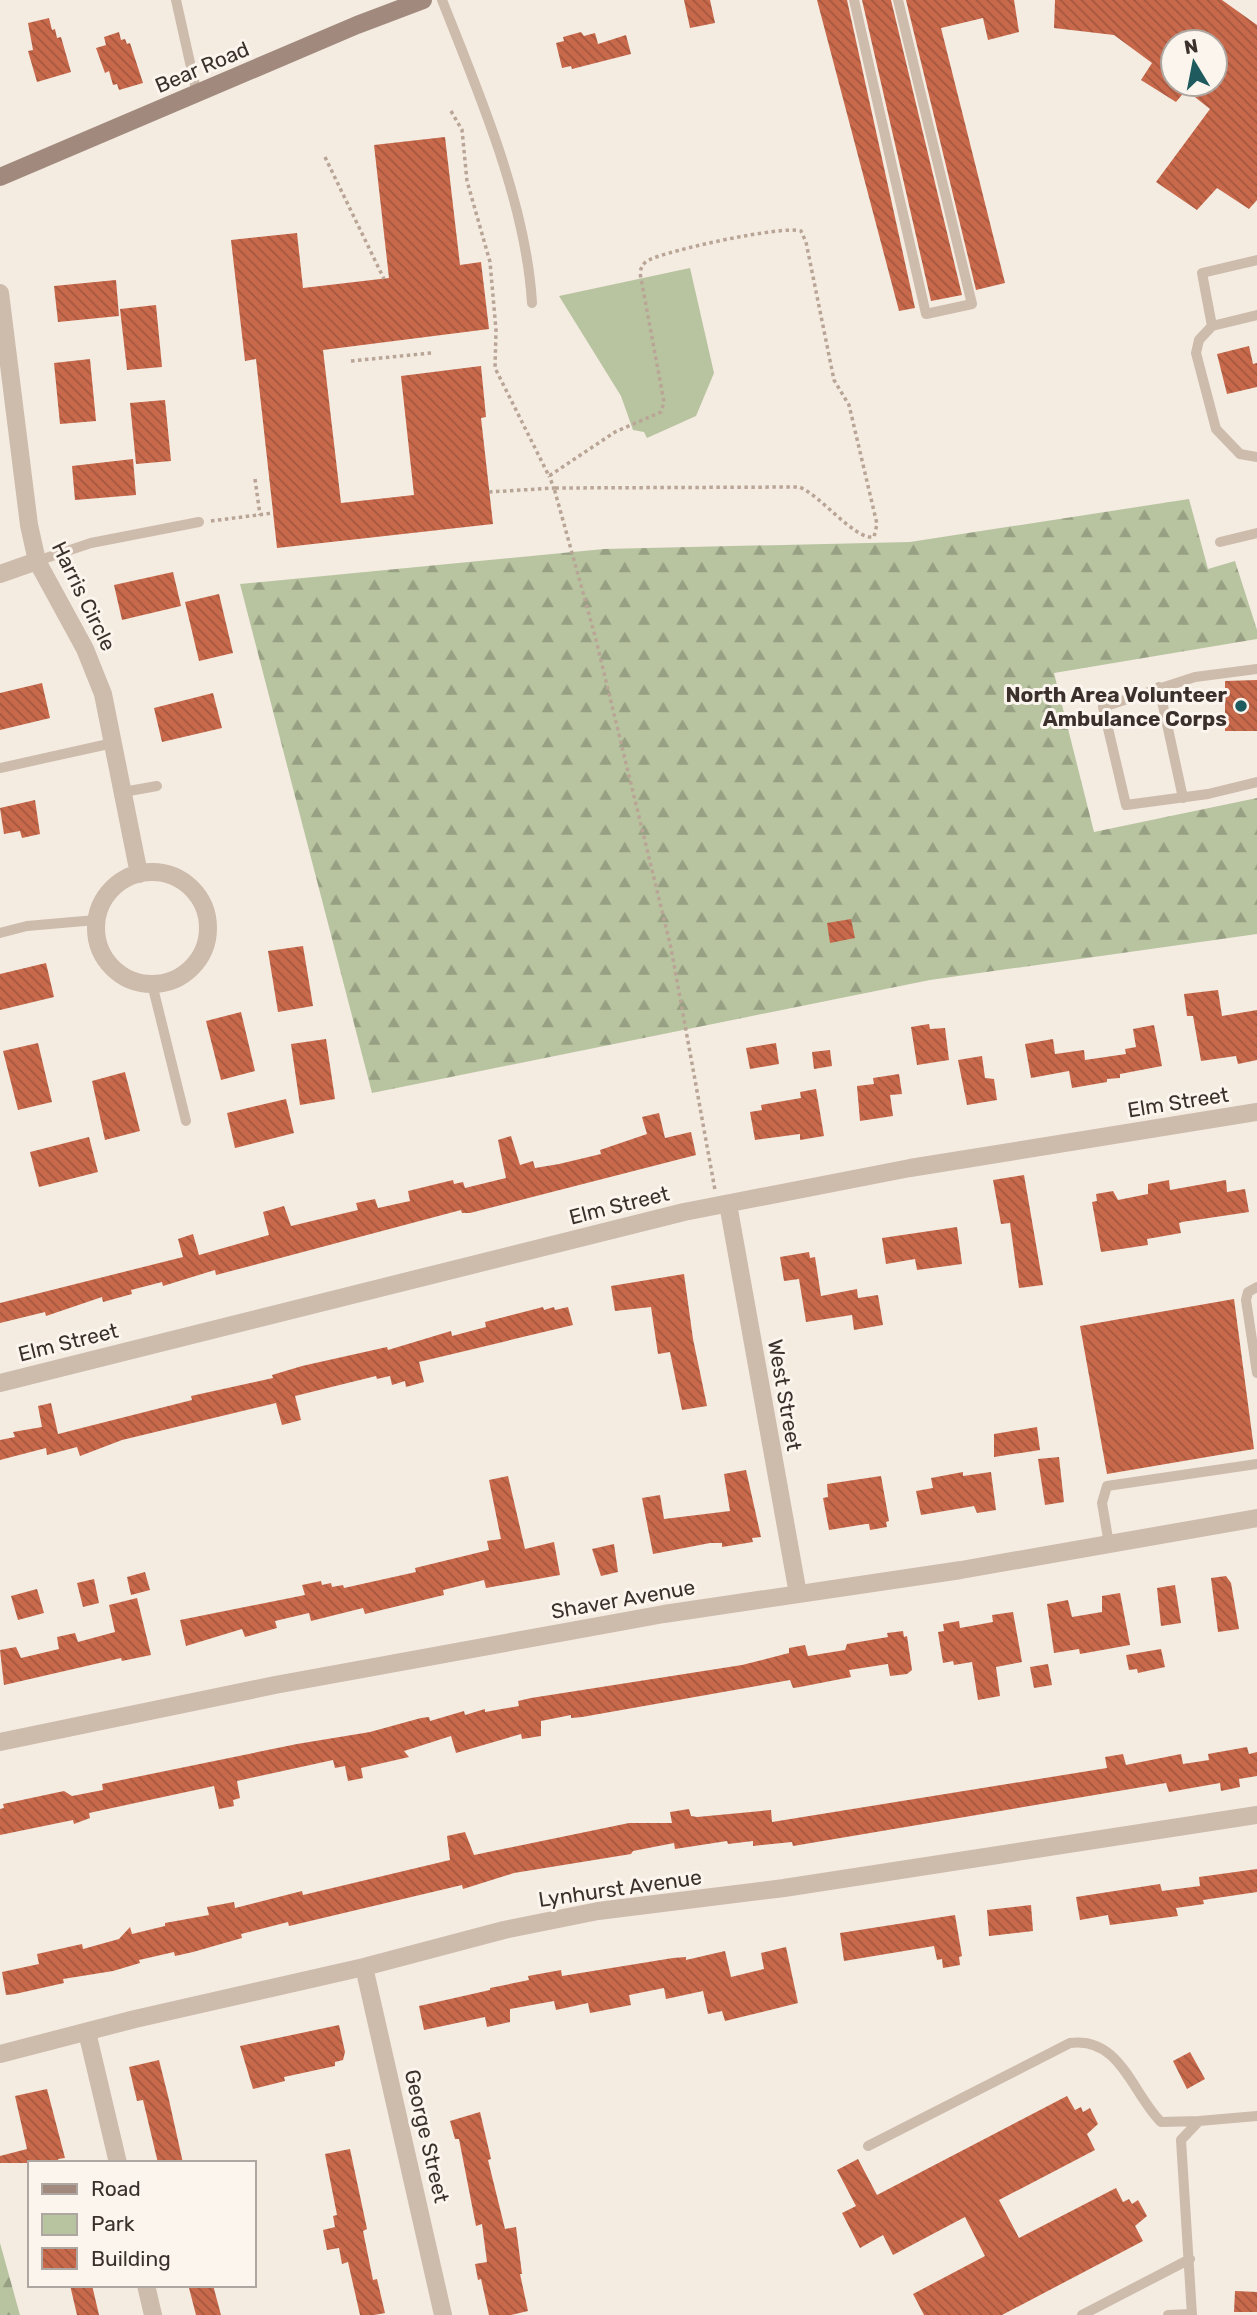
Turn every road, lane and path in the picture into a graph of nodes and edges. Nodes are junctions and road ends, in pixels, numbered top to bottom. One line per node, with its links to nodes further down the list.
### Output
1 (176, 0): 6 (lane)
2 (423, 0): 6 (main road, Bear Road)
3 (442, 0): 13 (lane)
4 (853, 0): 5 (lane)
5 (898, 0)
6 (197, 94): 9 (main road, Bear Road)
7 (451, 111): 20 (path)
8 (325, 157): 11 (path)
9 (0, 177)
10 (1257, 260): 15 (lane)
11 (384, 279)
12 (0, 293): 16 (street, Harris Circle)
13 (532, 303)
14 (1257, 315): 15 (lane)
15 (1212, 326): 19 (lane)
16 (3, 350): 29 (street, Harris Circle)
17 (431, 353): 18 (path)
18 (351, 361)
19 (1257, 457)
20 (549, 477): 22 (path); 22 (path)
21 (256, 478): 25 (path)
22 (554, 488): 23 (path); 45 (path)
23 (489, 492)
24 (273, 513): 25 (path)
25 (260, 515): 26 (path)
26 (198, 522): 29 (lane)
27 (1257, 533): 28 (lane)
28 (1220, 542)
29 (37, 561): 30 (street); 33 (street, Harris Circle)
30 (0, 574)
31 (1257, 669): 32 (lane)
32 (1158, 687): 38 (lane); 38 (lane)
33 (113, 743): 34 (lane); 37 (street, Harris Circle)
34 (0, 768)
35 (1257, 782): 38 (lane)
36 (157, 786): 37 (lane)
37 (123, 792): 39 (street, Harris Circle)
38 (1182, 798)
39 (139, 874): 40 (street); 42 (street)
40 (96, 920): 41 (lane); 42 (street)
41 (0, 933)
42 (152, 984): 44 (lane)
43 (1257, 1112): 45 (street, Elm Street)
44 (186, 1121)
45 (723, 1205): 48 (street, Elm Street); 52 (street, West Street)
46 (1257, 1287): 47 (lane)
47 (1257, 1373)
48 (0, 1383)
49 (1257, 1464): 51 (lane)
50 (1257, 1518): 51 (street, Shaver Avenue)
51 (1109, 1544): 52 (street, Shaver Avenue)
52 (798, 1594): 53 (street, Shaver Avenue)
53 (0, 1742)
54 (1257, 1815): 55 (street, Lynhurst Avenue)
55 (364, 1967): 56 (street, Lynhurst Avenue); 65 (street, George Street)
56 (87, 2032): 57 (street, Lynhurst Avenue); 61 (street)
57 (0, 2054)
58 (1257, 2116): 59 (lane)
59 (1199, 2121): 60 (lane); 62 (lane)
60 (868, 2146)
61 (118, 2161)
62 (1190, 2259): 66 (lane); 68 (lane)
63 (146, 2287): 64 (street)
64 (153, 2315)
65 (443, 2315)
66 (1082, 2315)
67 (1168, 2315): 68 (lane)
68 (1192, 2315)

